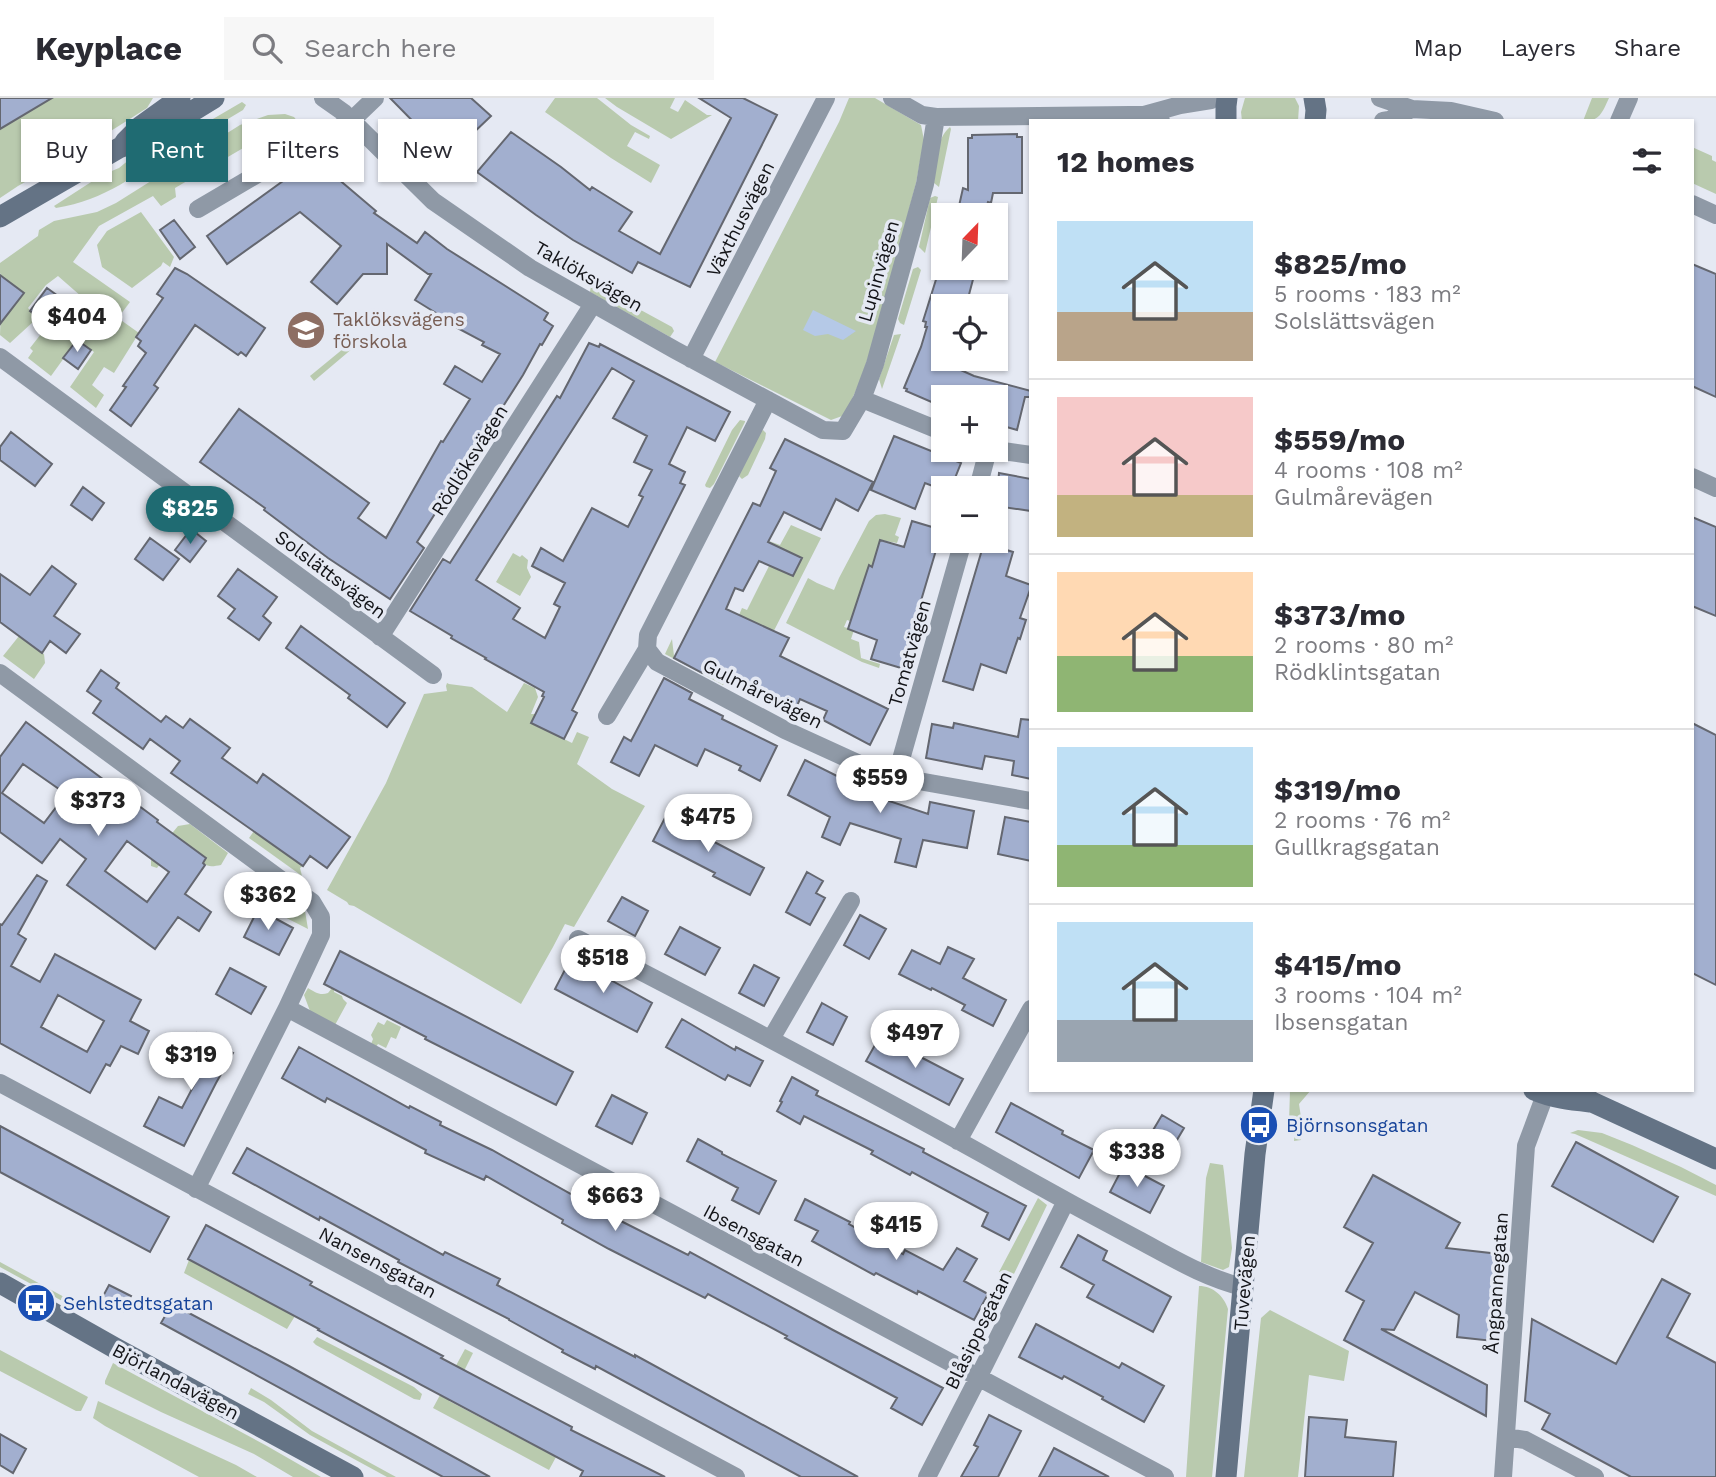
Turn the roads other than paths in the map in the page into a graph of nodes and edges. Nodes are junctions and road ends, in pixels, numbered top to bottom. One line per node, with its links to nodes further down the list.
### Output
1 (180, 98): 21 (street)
2 (214, 98): 21 (street)
3 (323, 98): 13 (street, Taklöksvägen)
4 (375, 98): 13 (street)
5 (892, 98): 15 (street)
6 (1214, 98): 14 (street)
7 (1227, 98): 16 (street)
8 (1314, 98): 17 (street)
9 (1380, 98): 12 (street)
10 (1629, 98): 20 (street)
11 (823, 99): 28 (street, Växthusvägen)
12 (1412, 109): 18 (street); 19 (street)
13 (343, 110): 23 (street); 26 (street, Taklöksvägen)
14 (1139, 114): 15 (street)
15 (936, 117): 29 (street, Lupinvägen)
16 (1226, 119)
17 (1315, 119)
18 (1391, 119)
19 (1487, 119)
20 (1620, 119)
21 (119, 148): 25 (street)
22 (1694, 205): 24 (street)
23 (198, 209)
24 (1716, 215)
25 (0, 217)
26 (593, 304): 28 (street, Taklöksvägen); 38 (street, Rödlöksvägen)
27 (0, 357): 38 (street, Solslättsvägen)
28 (691, 359): 30 (street, Taklöksvägen)
29 (862, 399): 31 (street); 32 (street, Lupinvägen)
30 (768, 400): 32 (street, Taklöksvägen); 39 (street)
31 (931, 427)
32 (843, 431)
33 (1008, 452): 34 (street)
34 (1029, 455)
35 (1694, 478): 36 (street)
36 (1716, 488)
37 (960, 553): 43 (street, Tomatvägen)
38 (380, 637): 41 (street, Solslättsvägen)
39 (647, 649): 42 (street); 43 (street, Gulmårevägen)
40 (0, 673): 47 (street)
41 (433, 675)
42 (607, 716)
43 (896, 777): 44 (street, Gulmårevägen)
44 (1029, 801)
45 (850, 901): 49 (street)
46 (578, 939): 49 (street)
47 (287, 1008): 56 (street); 60 (street, Ibsensgatan)
48 (1029, 1013): 54 (street)
49 (771, 1039): 54 (street)
50 (0, 1083): 56 (street, Nansensgatan)
51 (1264, 1092): 59 (street, Tuvevägen)
52 (1540, 1093): 53 (street); 61 (street, Ångpannegatan)
53 (1584, 1096): 55 (street)
54 (958, 1140): 57 (street)
55 (1716, 1159)
56 (196, 1189): 63 (street, Nansensgatan)
57 (1066, 1201): 59 (street); 60 (street, Blåsippsgatan)
58 (0, 1283): 62 (street, Björlandavägen)
59 (1243, 1287): 66 (street, Tuvevägen)
60 (978, 1378): 64 (street, Blåsippsgatan); 65 (street, Ibsensgatan)
61 (1506, 1437): 67 (street, Ångpannegatan); 68 (street)
62 (353, 1477)
63 (736, 1477)
64 (927, 1477)
65 (1165, 1477)
66 (1226, 1477)
67 (1503, 1477)
68 (1595, 1477)

